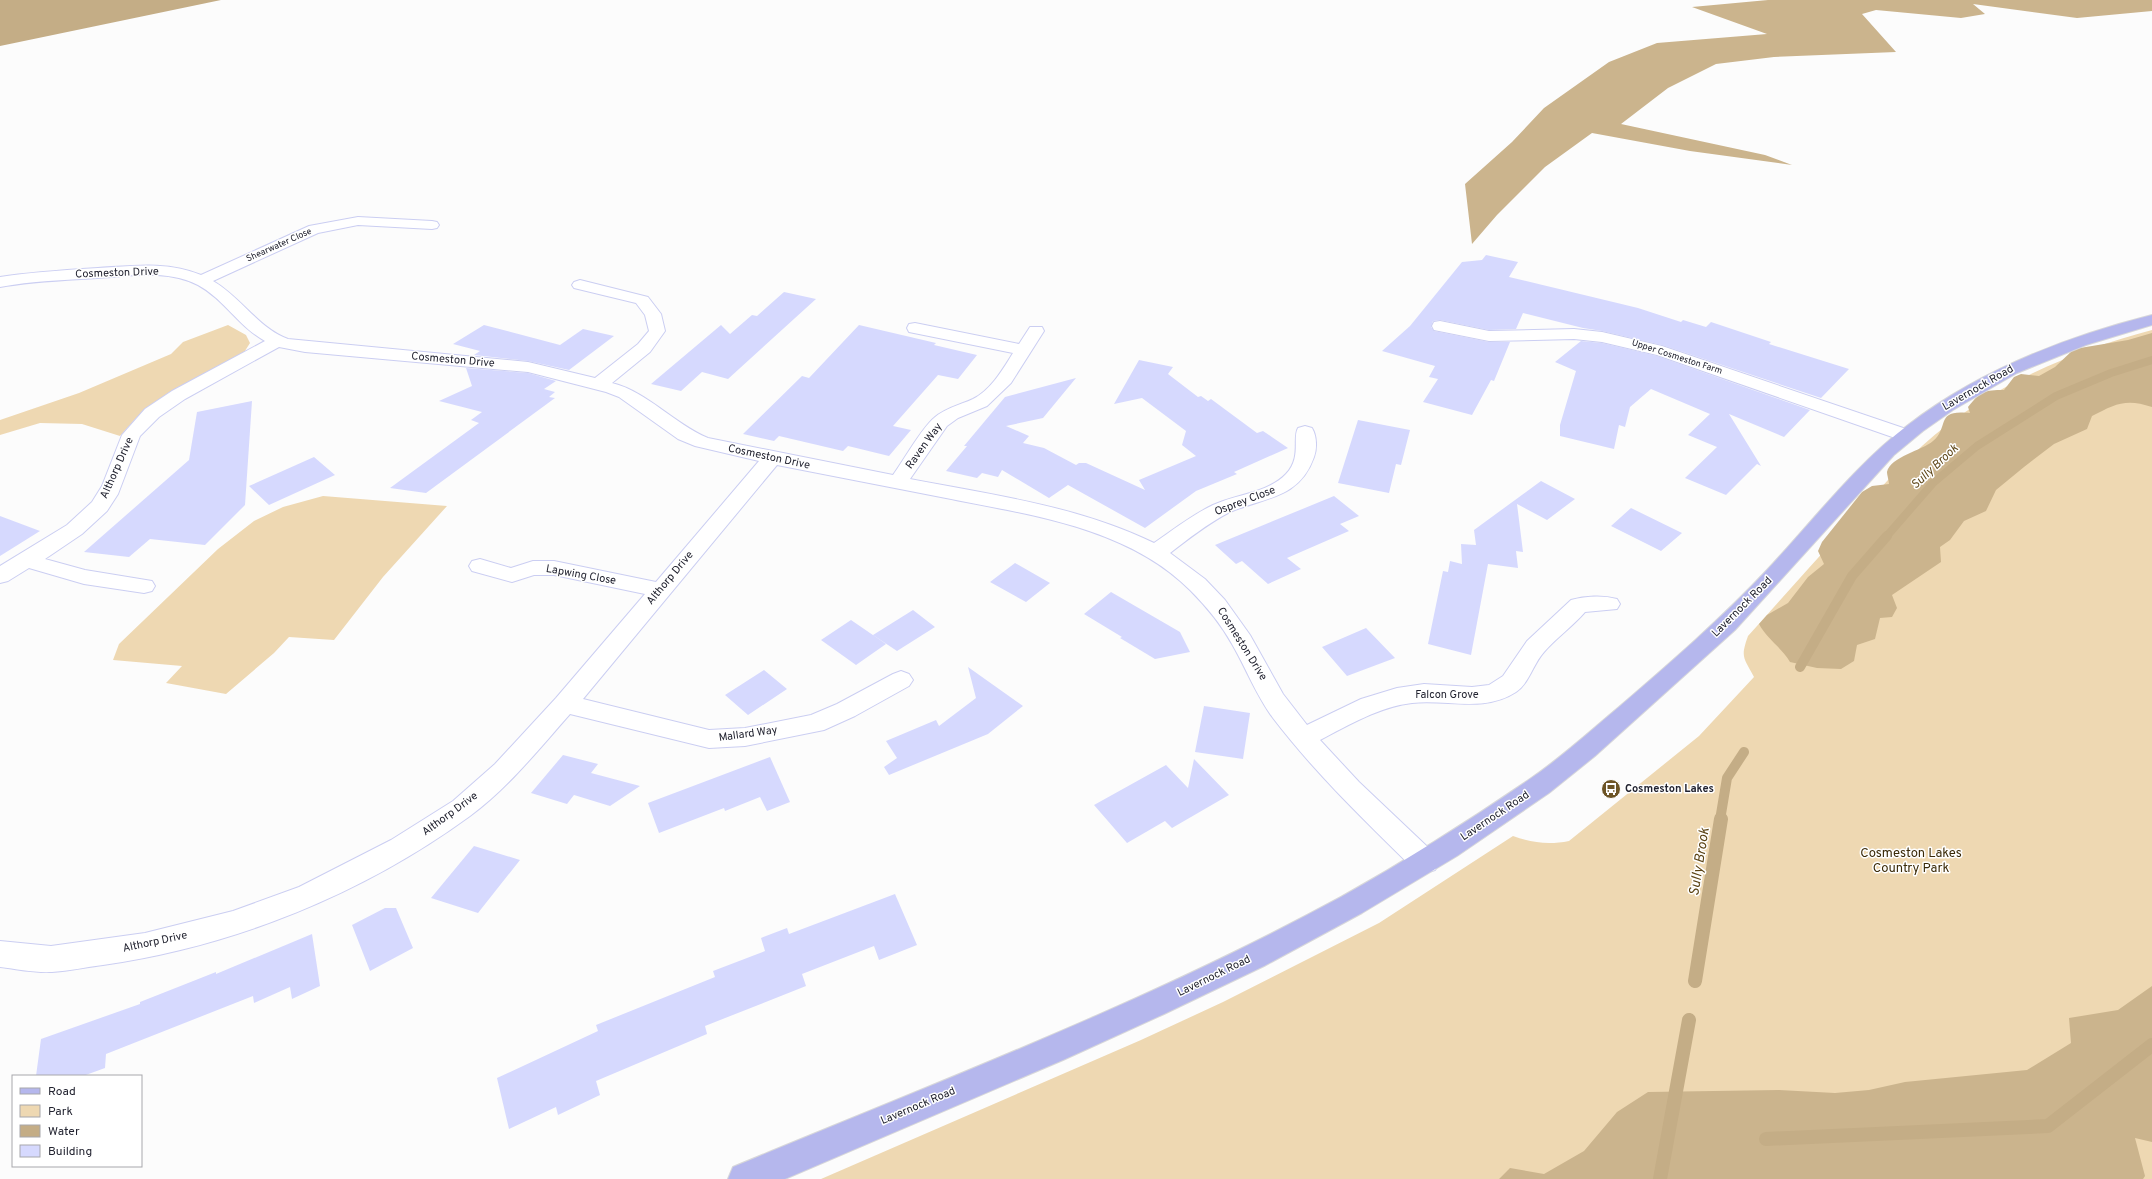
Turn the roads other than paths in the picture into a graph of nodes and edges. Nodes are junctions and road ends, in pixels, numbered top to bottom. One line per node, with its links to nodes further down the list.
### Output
1 (432, 225): 2 (street, Shearwater Close)
2 (202, 280): 3 (street, Cosmeston Drive); 9 (street, Cosmeston Drive)
3 (0, 282)
4 (580, 285): 11 (street)
5 (2152, 320): 13 (main road, Lavernock Road)
6 (1440, 326): 13 (street, Upper Cosmeston Farm)
7 (915, 328): 10 (street)
8 (1036, 331): 10 (street, Raven Way)
9 (278, 341): 11 (street, Cosmeston Drive); 17 (street, Althorp Drive)
10 (1025, 350): 15 (street, Raven Way)
11 (599, 384): 14 (street, Cosmeston Drive)
12 (1305, 432): 16 (street, Osprey Close)
13 (1905, 435): 26 (main road, Lavernock Road)
14 (772, 458): 15 (street, Cosmeston Drive); 21 (street, Althorp Drive)
15 (898, 482): 16 (street, Cosmeston Drive)
16 (1155, 553): 25 (street, Cosmeston Drive)
17 (25, 560): 19 (street, Althorp Drive); 20 (street)
18 (480, 566): 21 (street, Lapwing Close)
19 (0, 576)
20 (144, 586)
21 (660, 590): 24 (street, Althorp Drive)
22 (1609, 604): 25 (street, Falcon Grove)
23 (901, 680): 24 (street, Mallard Way)
24 (565, 704): 27 (street, Althorp Drive)
25 (1303, 738): 26 (street, Cosmeston Drive)
26 (1425, 862): 28 (main road, Lavernock Road)
27 (0, 954)
28 (745, 1179)

